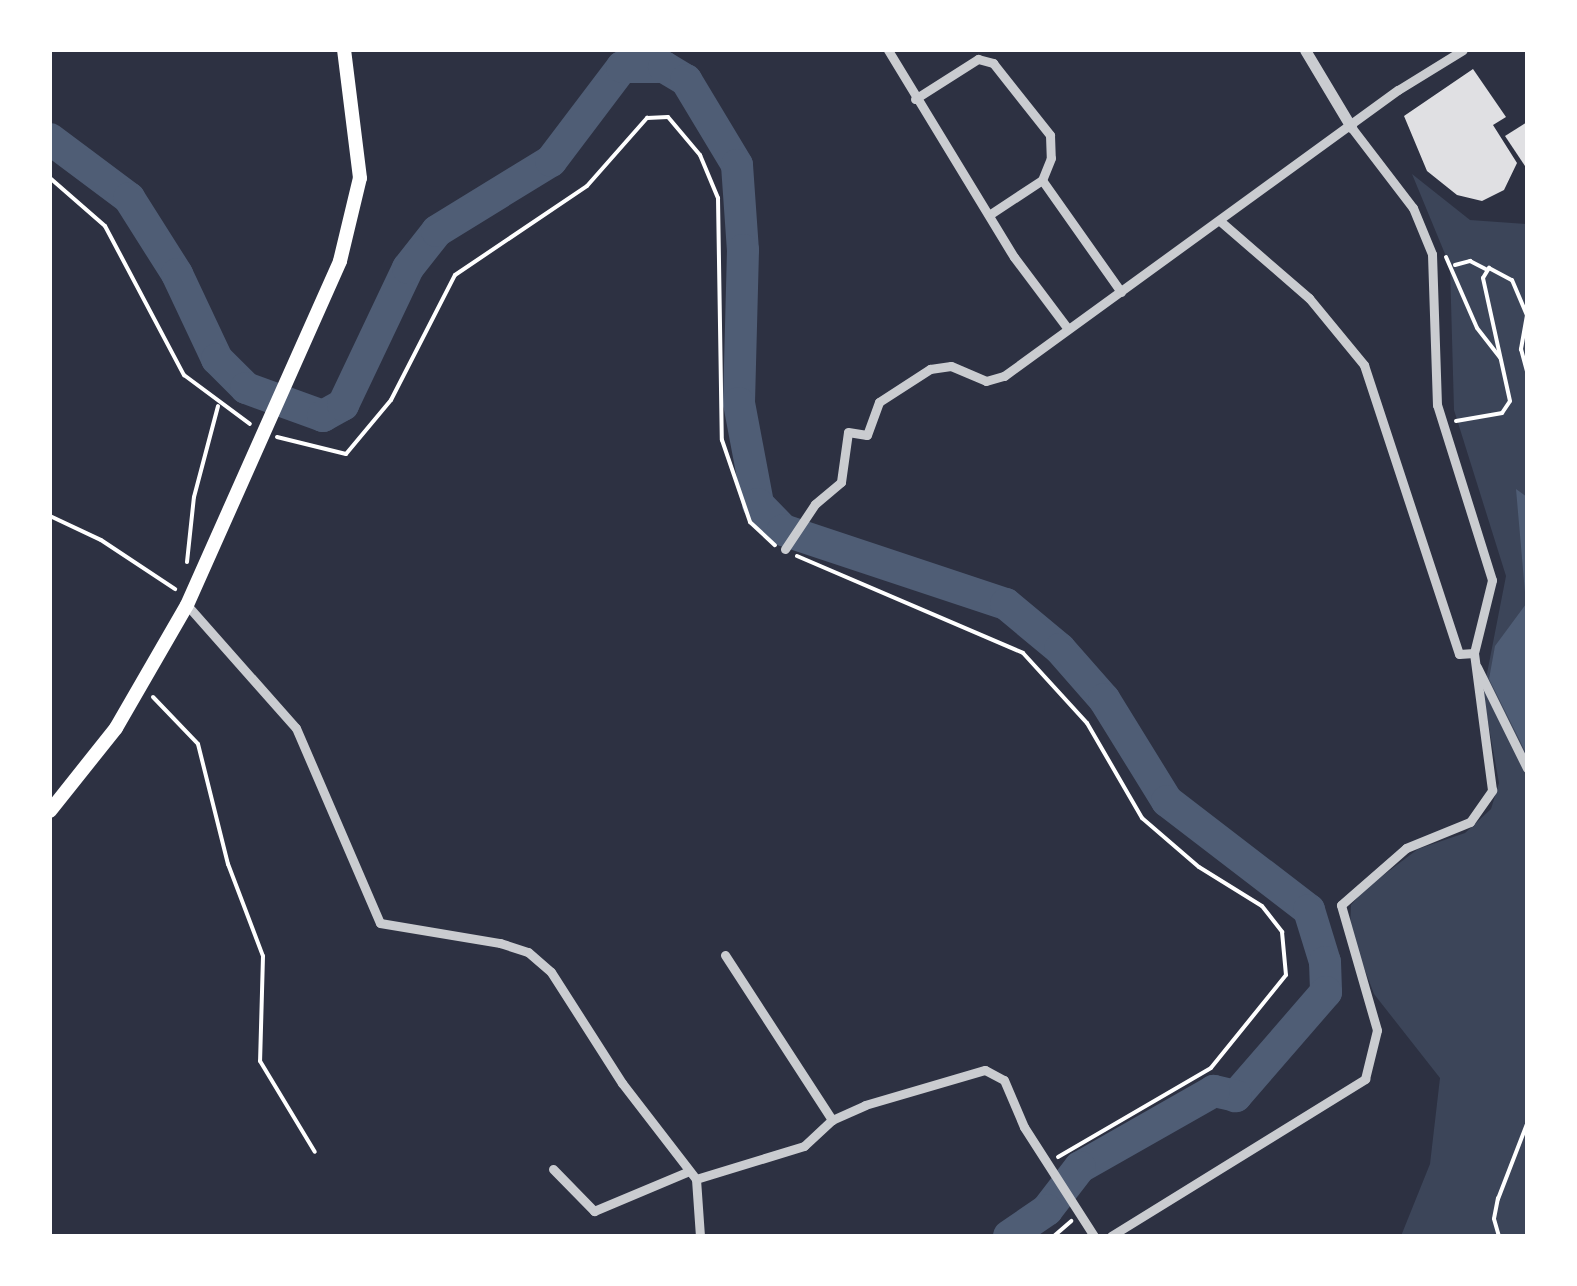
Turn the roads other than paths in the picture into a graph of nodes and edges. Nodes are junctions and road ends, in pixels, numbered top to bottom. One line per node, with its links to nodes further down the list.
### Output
1 (344, 50): 13 (main road)
2 (888, 50): 5 (street)
3 (1306, 50): 6 (street)
4 (1463, 50): 6 (street)
5 (915, 99): 7 (street); 8 (street)
6 (1351, 127): 9 (street); 14 (street)
7 (1042, 180): 8 (street); 10 (street)
8 (992, 213): 11 (street)
9 (1220, 222): 10 (street); 14 (street)
10 (1121, 292): 11 (street)
11 (1068, 329): 12 (street)
12 (785, 549)
13 (187, 605): 17 (main road); 21 (street)
14 (1474, 653): 15 (street)
15 (1476, 664): 16 (street); 24 (street)
16 (1527, 768)
17 (50, 811)
18 (725, 955): 19 (street)
19 (832, 1120): 21 (street); 23 (street)
20 (554, 1169): 21 (street)
21 (693, 1175): 22 (street)
22 (700, 1236)
23 (1094, 1236)
24 (1111, 1236)

